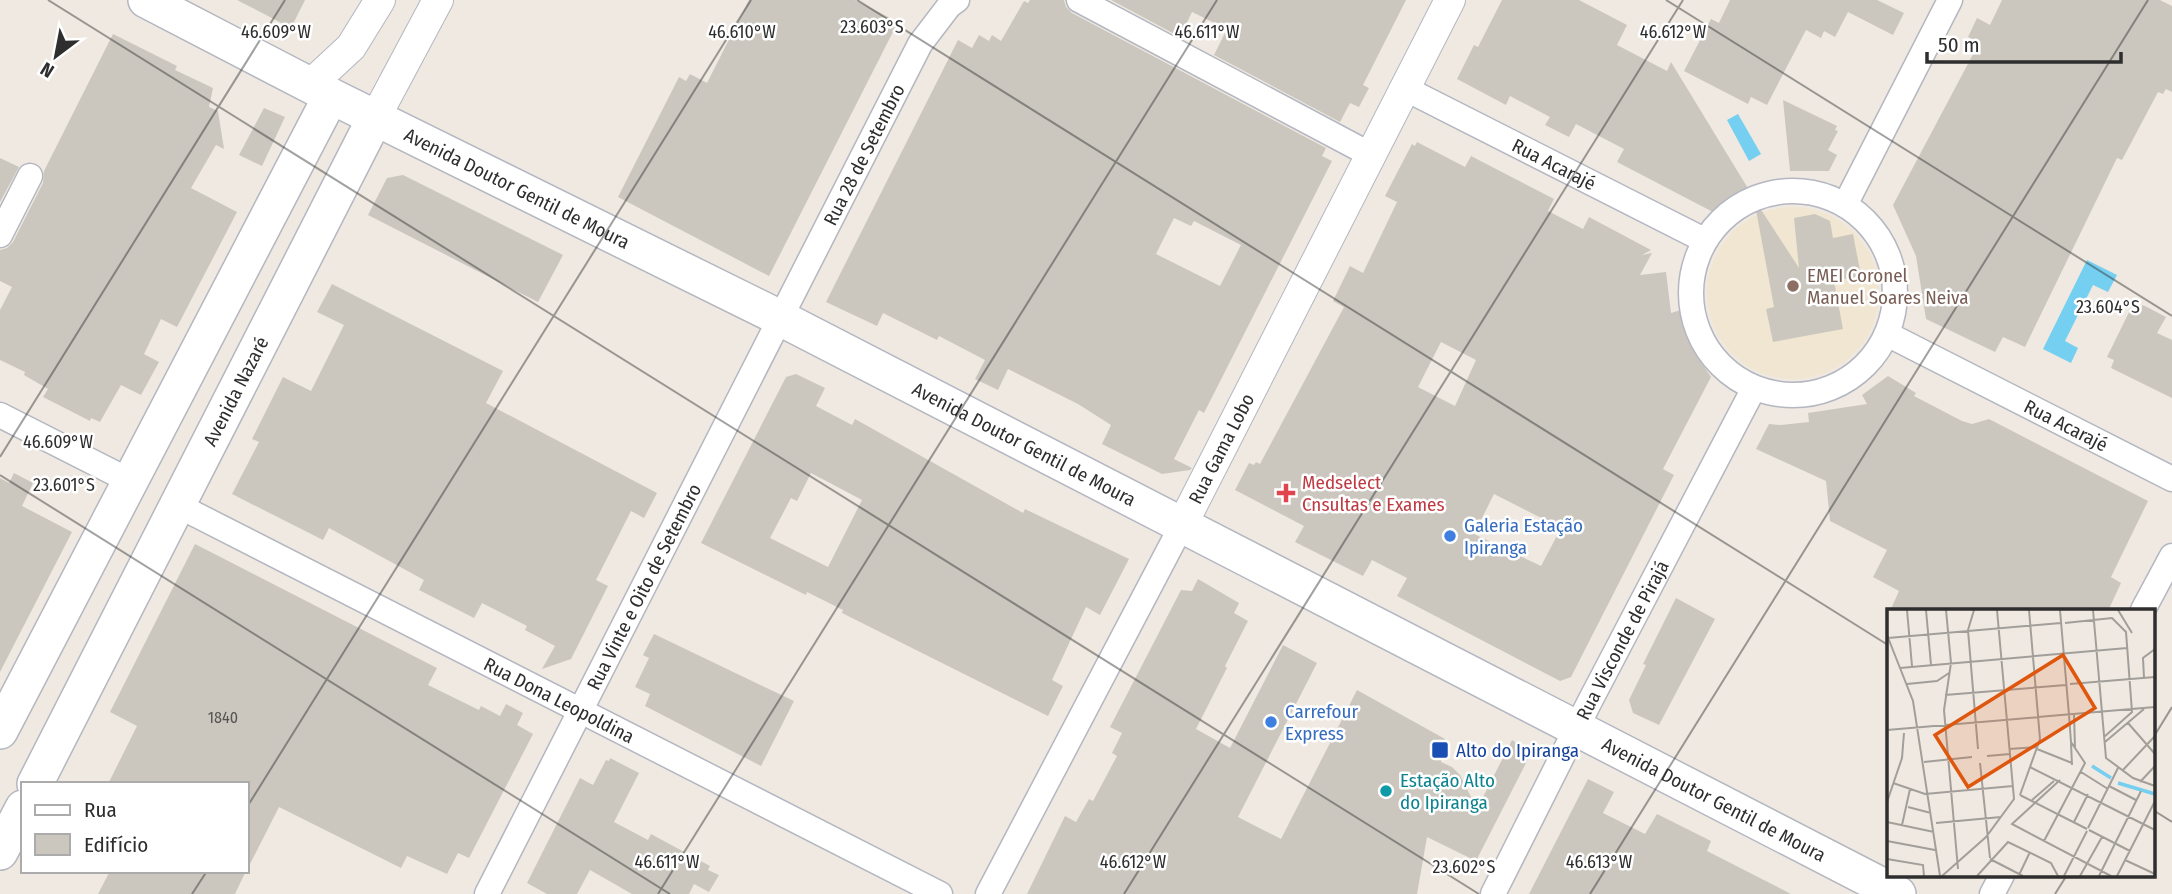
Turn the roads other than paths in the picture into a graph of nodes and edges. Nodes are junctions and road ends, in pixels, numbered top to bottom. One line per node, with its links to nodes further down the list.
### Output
1 (146, 0): 9 (main road, Avenida Doutor Gentil de Moura)
2 (380, 0): 9 (street)
3 (438, 0): 10 (street, Avenida Nazaré)
4 (957, 0): 18 (street, Rua 28 de Setembro)
5 (1079, 0): 13 (street)
6 (1450, 0): 8 (street, Rua Gama Lobo)
7 (1950, 0): 15 (street)
8 (1406, 89): 13 (street, Rua Gama Lobo); 17 (street, Rua Acarajé)
9 (320, 90): 10 (main road, Avenida Doutor Gentil de Moura); 23 (main road)
10 (375, 118): 11 (main road, Avenida Doutor Gentil de Moura); 12 (main road, Avenida Nazaré)
11 (418, 139): 12 (main road); 18 (main road, Avenida Doutor Gentil de Moura)
12 (356, 154): 24 (main road, Avenida Nazaré)
13 (1371, 155): 25 (street, Rua Gama Lobo)
14 (30, 176): 16 (street)
15 (1845, 205): 17 (street); 19 (street)
16 (0, 235)
17 (1704, 240): 20 (street)
18 (782, 319): 25 (main road, Avenida Doutor Gentil de Moura); 28 (street, Rua Vinte e Oito de Setembro)
19 (1887, 334): 20 (street); 22 (street, Rua Acarajé)
20 (1754, 388): 29 (street, Rua Visconde de Pirajá)
21 (0, 415): 23 (street)
22 (2172, 479)
23 (130, 481): 30 (main road)
24 (177, 505): 28 (street, Rua Dona Leopoldina); 31 (main road, Avenida Nazaré)
25 (1182, 525): 29 (main road, Avenida Doutor Gentil de Moura); 37 (street, Rua Gama Lobo)
26 (2172, 556): 27 (street)
27 (2144, 609)
28 (582, 710): 35 (street, Rua Vinte e Oito de Setembro); 36 (street, Rua Dona Leopoldina)
29 (1576, 729): 38 (street, Rua Visconde de Pirajá); 39 (main road, Avenida Doutor Gentil de Moura)
30 (0, 731)
31 (36, 782)
32 (21, 811): 33 (main road)
33 (0, 852)
34 (2001, 876): 40 (street)
35 (487, 894)
36 (940, 894)
37 (988, 894)
38 (1493, 894)
39 (1898, 894)
40 (1992, 894)

